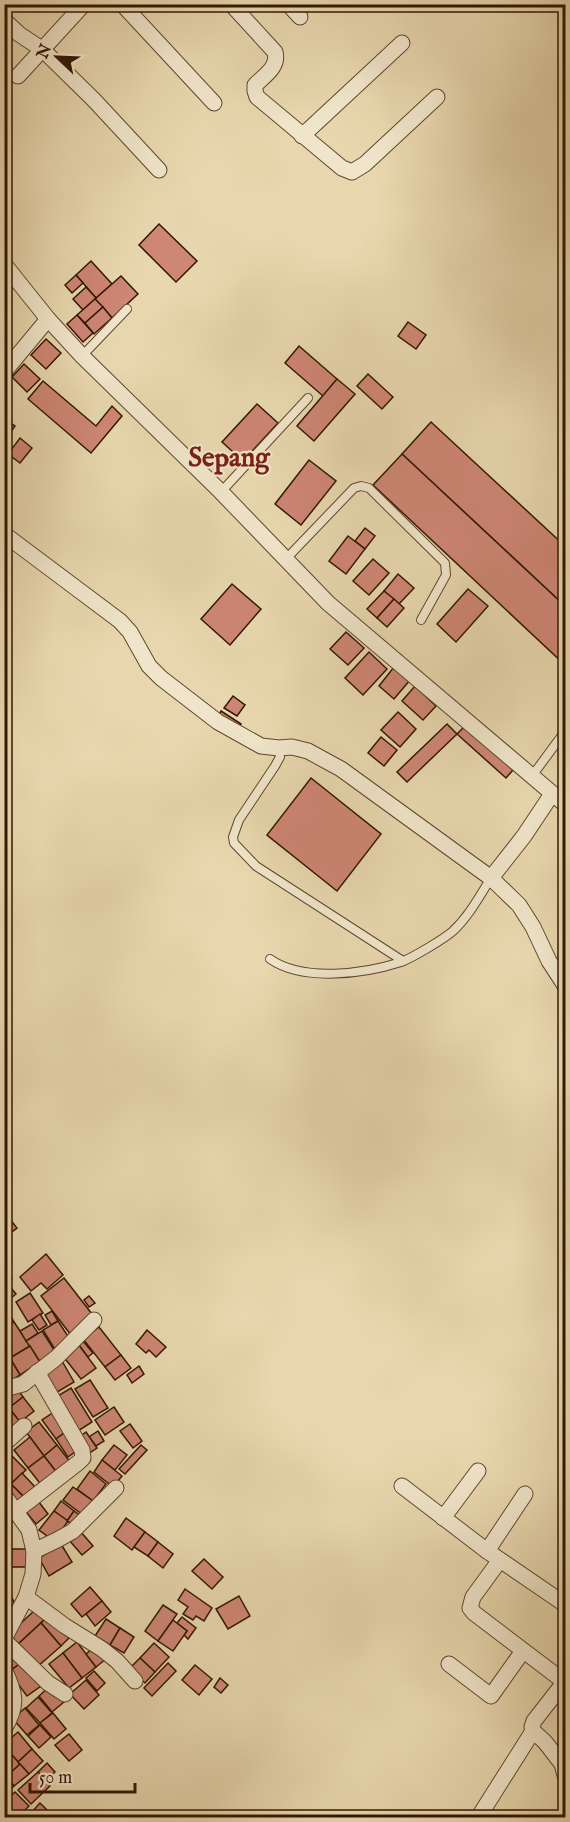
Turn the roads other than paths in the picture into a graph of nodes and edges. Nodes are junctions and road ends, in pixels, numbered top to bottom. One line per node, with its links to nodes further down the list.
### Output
1 (84, 4): 8 (street)
2 (122, 4): 11 (street)
3 (231, 4): 12 (street)
4 (288, 4): 5 (street)
5 (300, 18)
6 (4, 21): 8 (street)
7 (402, 44): 12 (street)
8 (43, 50): 9 (street); 13 (street)
9 (18, 76)
10 (437, 97): 12 (street)
11 (214, 103)
12 (302, 136)
13 (159, 170)
14 (4, 264): 16 (street)
15 (127, 309): 17 (lane)
16 (48, 319): 17 (street); 18 (street)
17 (82, 356): 20 (street)
18 (4, 372)
19 (308, 398): 20 (lane)
20 (221, 492): 22 (street)
21 (4, 534): 25 (street)
22 (285, 560): 23 (lane); 26 (street)
23 (421, 620)
24 (566, 730): 26 (lane)
25 (279, 748): 29 (street); 31 (lane)
26 (532, 776): 27 (street)
27 (552, 794): 28 (street); 29 (street)
28 (566, 805)
29 (491, 878): 31 (lane); 32 (street)
30 (270, 959): 31 (lane)
31 (403, 961)
32 (566, 987)
33 (94, 1320): 34 (street)
34 (37, 1372): 35 (street); 43 (street)
35 (4, 1389)
36 (24, 1426): 37 (street)
37 (4, 1444)
38 (478, 1471): 44 (street)
39 (402, 1486): 44 (street)
40 (116, 1488): 45 (street)
41 (525, 1494): 46 (street)
42 (4, 1495): 43 (street)
43 (15, 1511): 45 (street)
44 (443, 1518): 46 (street)
45 (34, 1551): 48 (street)
46 (487, 1551): 47 (street)
47 (500, 1560): 49 (street); 51 (street)
48 (26, 1597): 50 (street); 54 (street)
49 (566, 1605)
50 (4, 1640): 56 (street)
51 (523, 1651): 52 (street); 55 (street)
52 (448, 1664)
53 (4, 1669): 57 (street)
54 (135, 1682)
55 (565, 1682): 58 (street)
56 (65, 1694)
57 (4, 1729)
58 (533, 1731): 59 (street); 61 (street)
59 (564, 1765): 60 (street)
60 (566, 1779)
61 (478, 1818)

